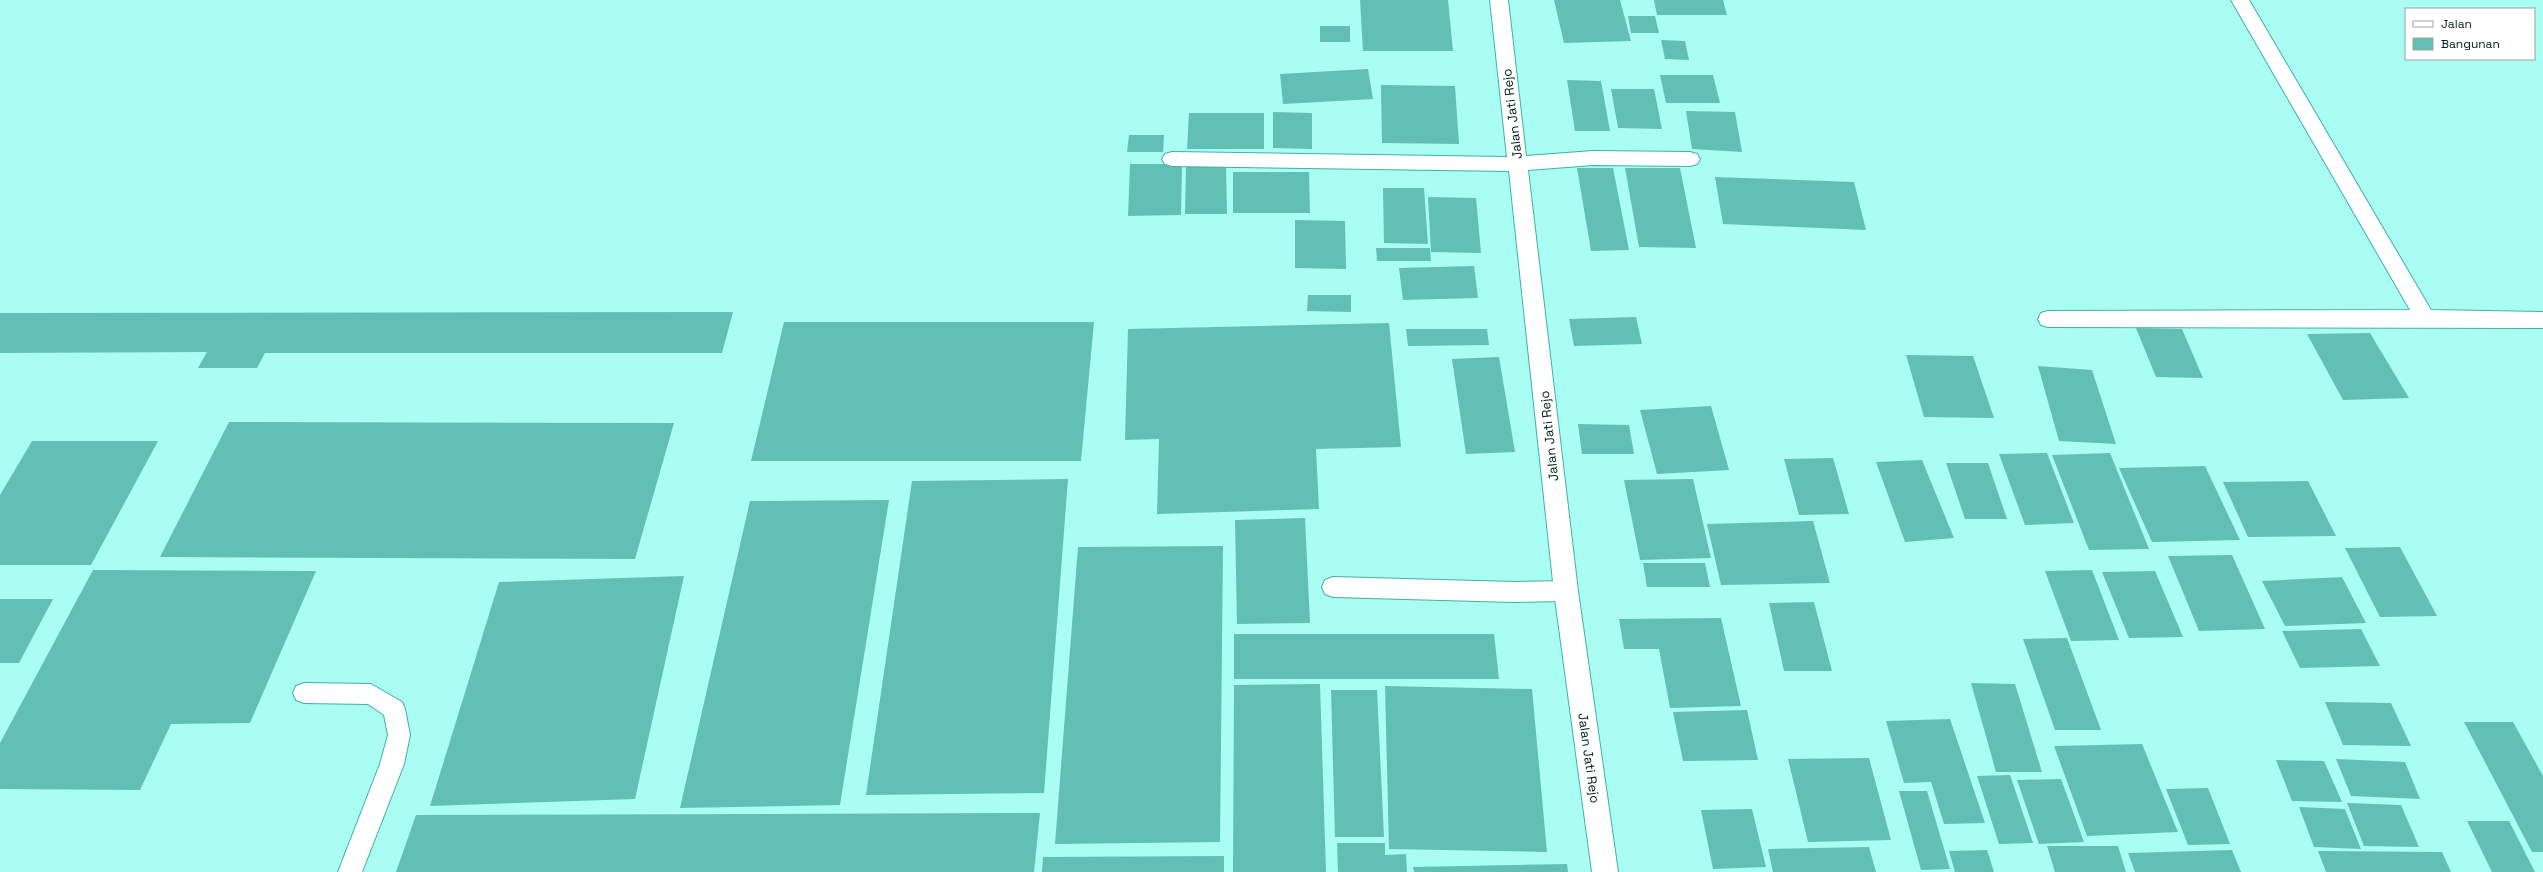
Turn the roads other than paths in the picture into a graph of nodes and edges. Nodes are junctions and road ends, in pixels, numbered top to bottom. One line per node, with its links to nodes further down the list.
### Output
1 (1499, 0): 5 (street, Jalan Jati Rejo)
2 (2240, 0): 6 (street)
3 (1172, 159): 5 (street)
4 (1690, 159): 5 (street)
5 (1518, 164): 10 (street, Jalan Jati Rejo)
6 (2424, 318): 7 (street); 8 (street)
7 (2048, 319)
8 (2543, 320)
9 (1333, 587): 10 (lane)
10 (1566, 590): 13 (street, Jalan Jati Rejo)
11 (304, 693): 12 (lane)
12 (350, 872)
13 (1605, 872)

